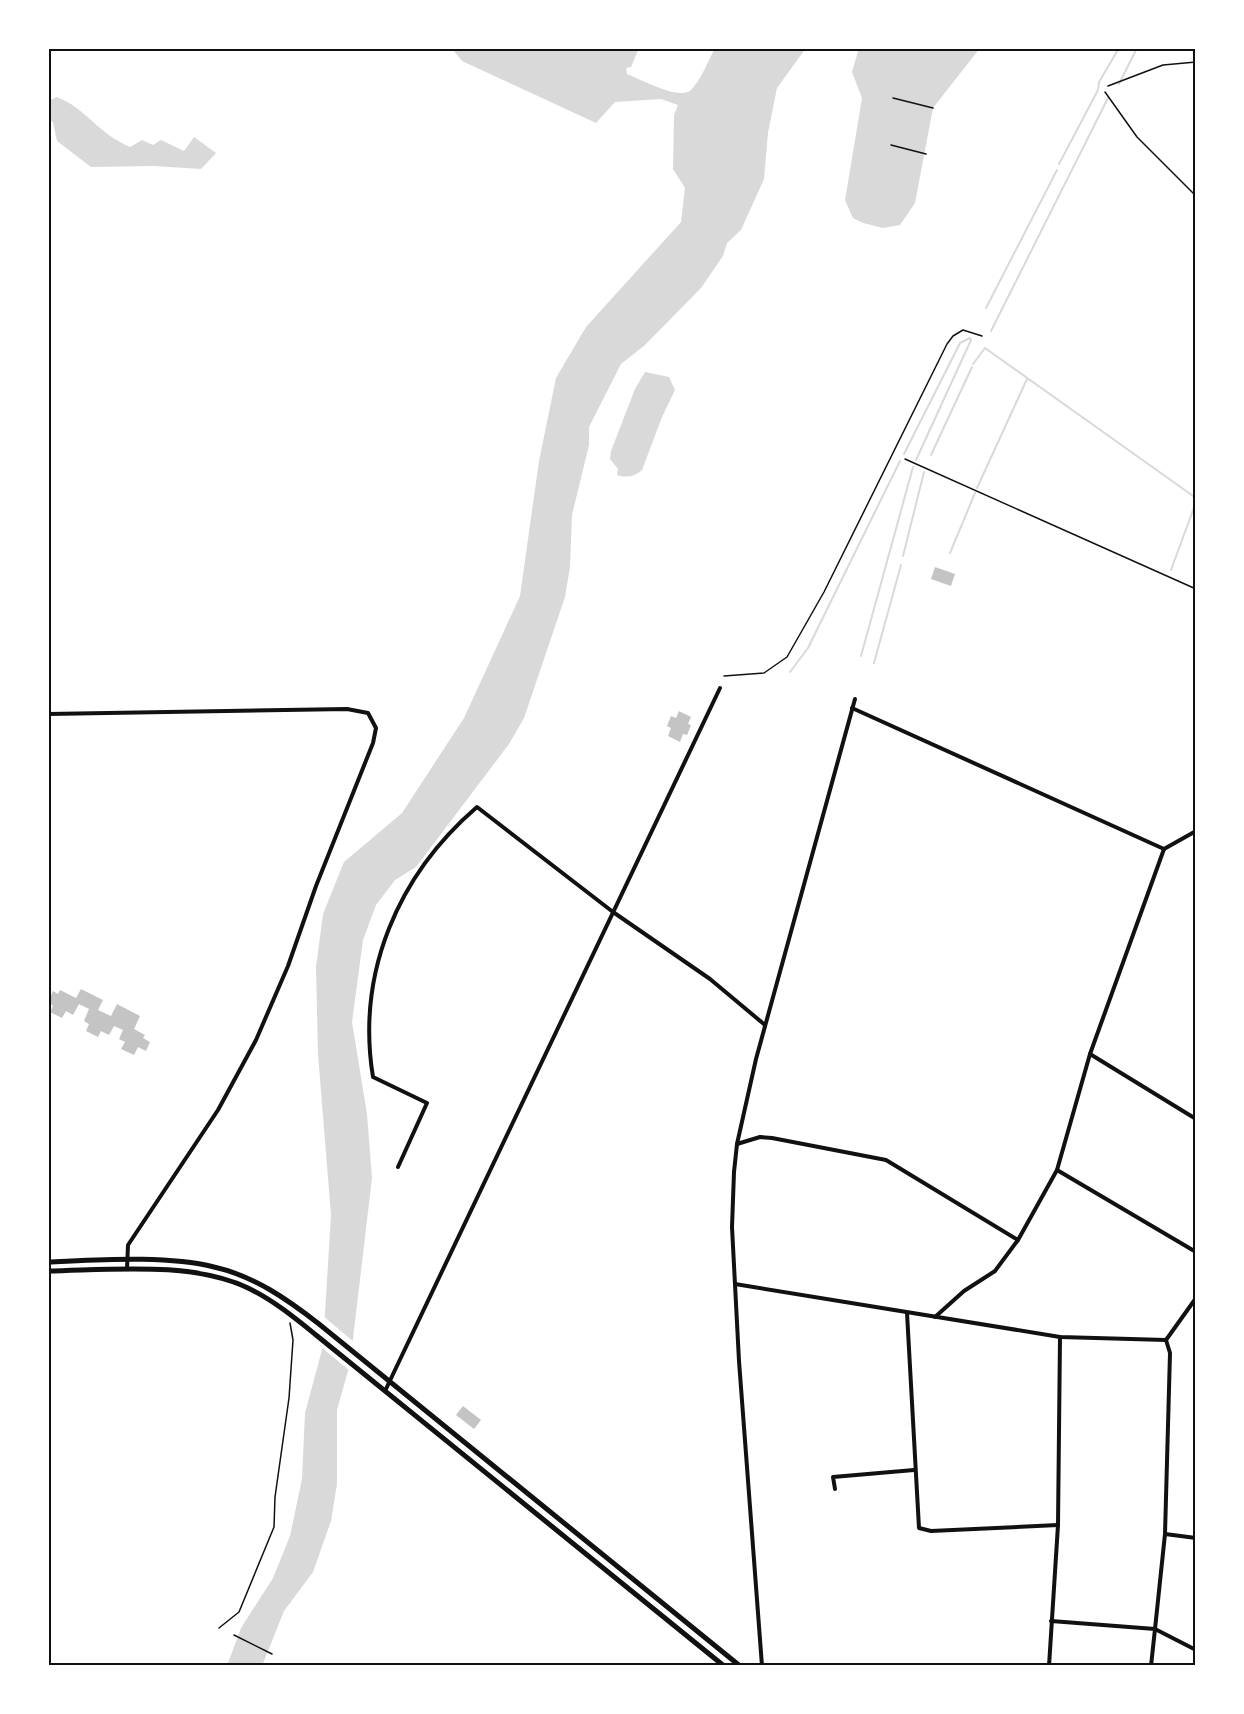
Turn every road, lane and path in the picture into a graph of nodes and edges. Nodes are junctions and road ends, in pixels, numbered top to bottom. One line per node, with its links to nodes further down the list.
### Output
1 (1196, 62): 2 (path)
2 (1108, 86)
3 (1105, 92): 8 (path)
4 (893, 98): 5 (path)
5 (933, 108)
6 (891, 145): 7 (path)
7 (926, 154)
8 (1196, 196)
9 (982, 336): 12 (path)
10 (905, 459): 11 (path)
11 (1196, 589)
12 (724, 676)
13 (720, 688): 19 (street)
14 (855, 699): 15 (street)
15 (852, 708): 18 (street); 20 (street)
16 (48, 714): 28 (street)
17 (1196, 831): 18 (street)
18 (1164, 849): 21 (street)
19 (613, 912): 20 (street); 24 (street); 39 (street)
20 (765, 1025): 23 (street)
21 (1090, 1054): 22 (street); 25 (street)
22 (1196, 1119)
23 (737, 1144): 26 (street); 32 (street)
24 (398, 1167)
25 (1057, 1170): 26 (street); 27 (street)
26 (1018, 1240): 35 (street)
27 (1196, 1252)
28 (126, 1260): 29 (main road); 30 (street); 39 (main road)
29 (48, 1262)
30 (127, 1270): 31 (main road); 40 (main road)
31 (48, 1271)
32 (735, 1284): 34 (street); 54 (street)
33 (1196, 1298): 38 (street)
34 (907, 1313): 35 (street); 41 (street)
35 (935, 1317): 37 (street)
36 (289, 1320): 47 (path)
37 (1060, 1337): 38 (street); 43 (street)
38 (1166, 1340): 44 (street)
39 (390, 1382): 40 (street); 53 (main road)
40 (385, 1391): 52 (main road)
41 (914, 1470): 42 (street); 43 (street)
42 (835, 1489)
43 (1058, 1525): 46 (street)
44 (1165, 1534): 45 (street); 48 (street)
45 (1196, 1538)
46 (1051, 1621): 48 (street); 55 (street)
47 (219, 1628)
48 (1155, 1629): 50 (street); 56 (street)
49 (234, 1635): 51 (path)
50 (1196, 1650)
51 (272, 1654)
52 (724, 1666)
53 (740, 1666)
54 (762, 1666)
55 (1048, 1666)
56 (1150, 1666)

